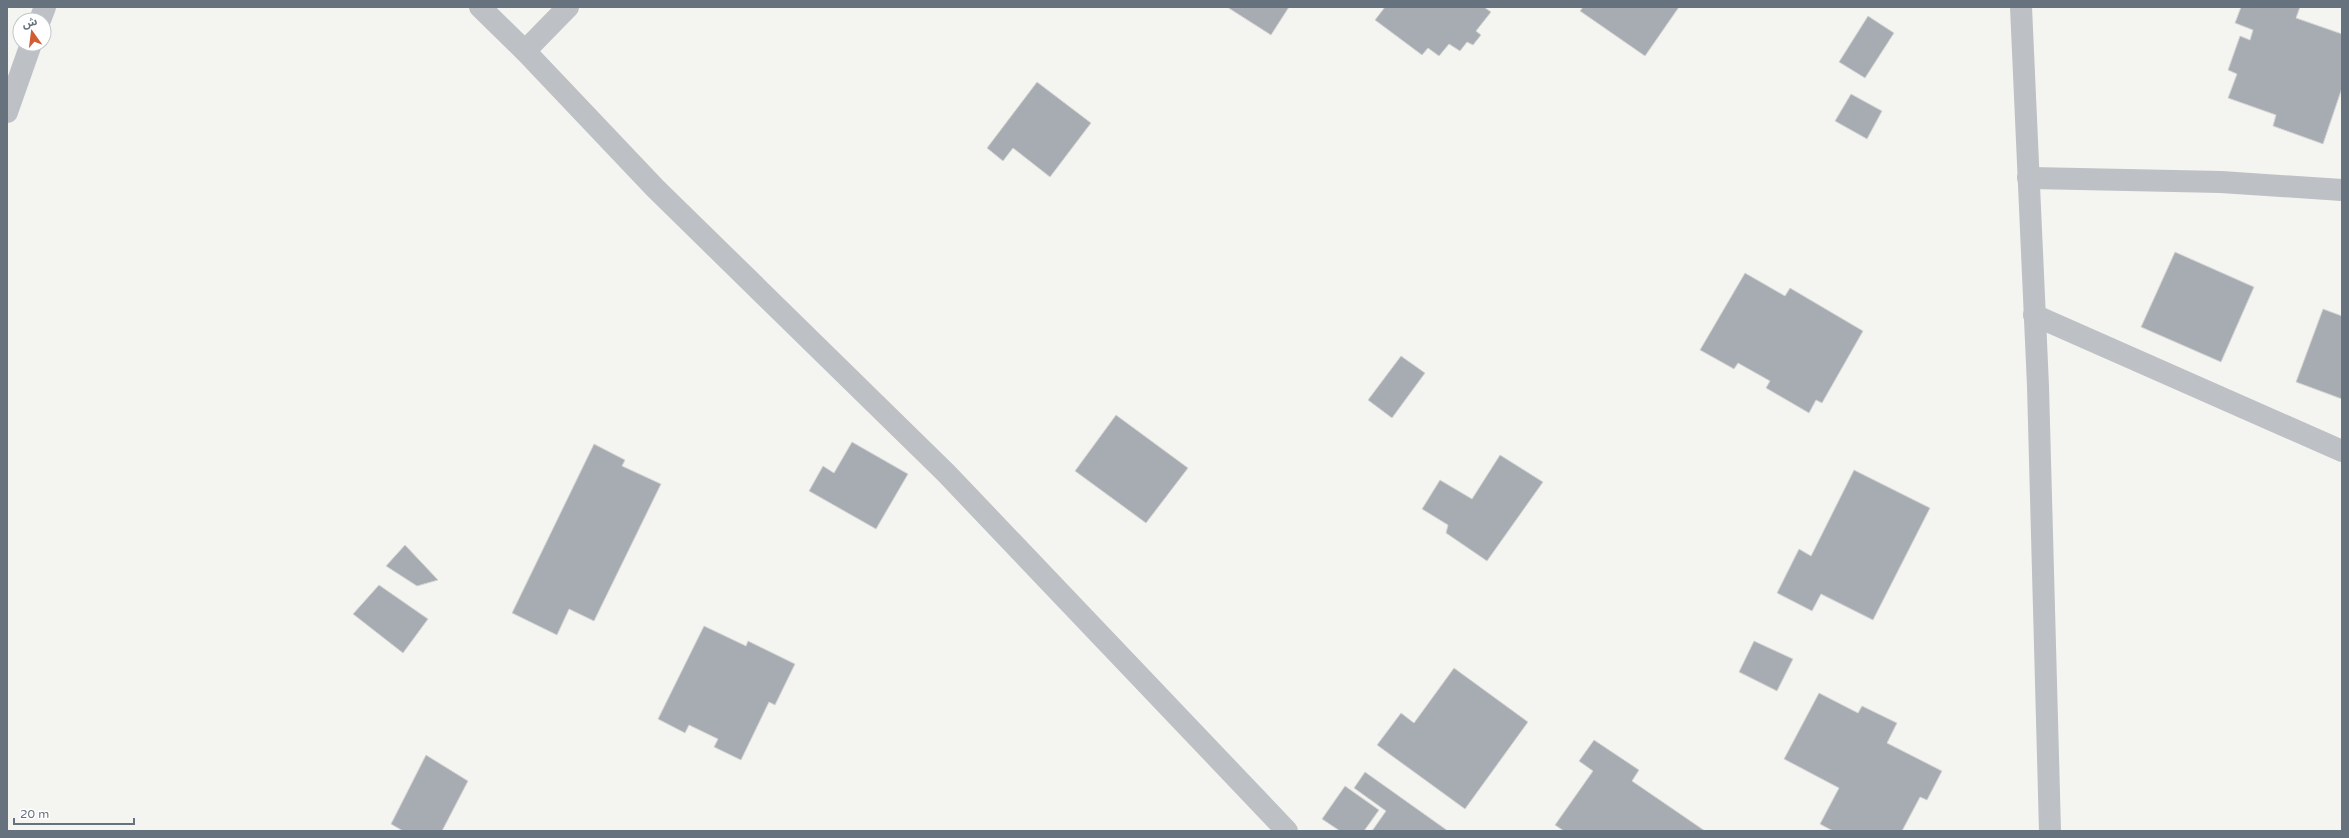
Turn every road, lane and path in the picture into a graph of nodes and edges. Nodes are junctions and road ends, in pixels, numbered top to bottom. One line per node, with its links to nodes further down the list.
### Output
1 (480, 7): 4 (street)
2 (568, 7): 4 (street)
3 (2021, 7): 7 (street)
4 (525, 51): 11 (street)
5 (28, 52): 6 (street)
6 (7, 112)
7 (2028, 178): 8 (street); 9 (street)
8 (2342, 190)
9 (2034, 315): 10 (street); 12 (street)
10 (2342, 451)
11 (1287, 831)
12 (2050, 831)

